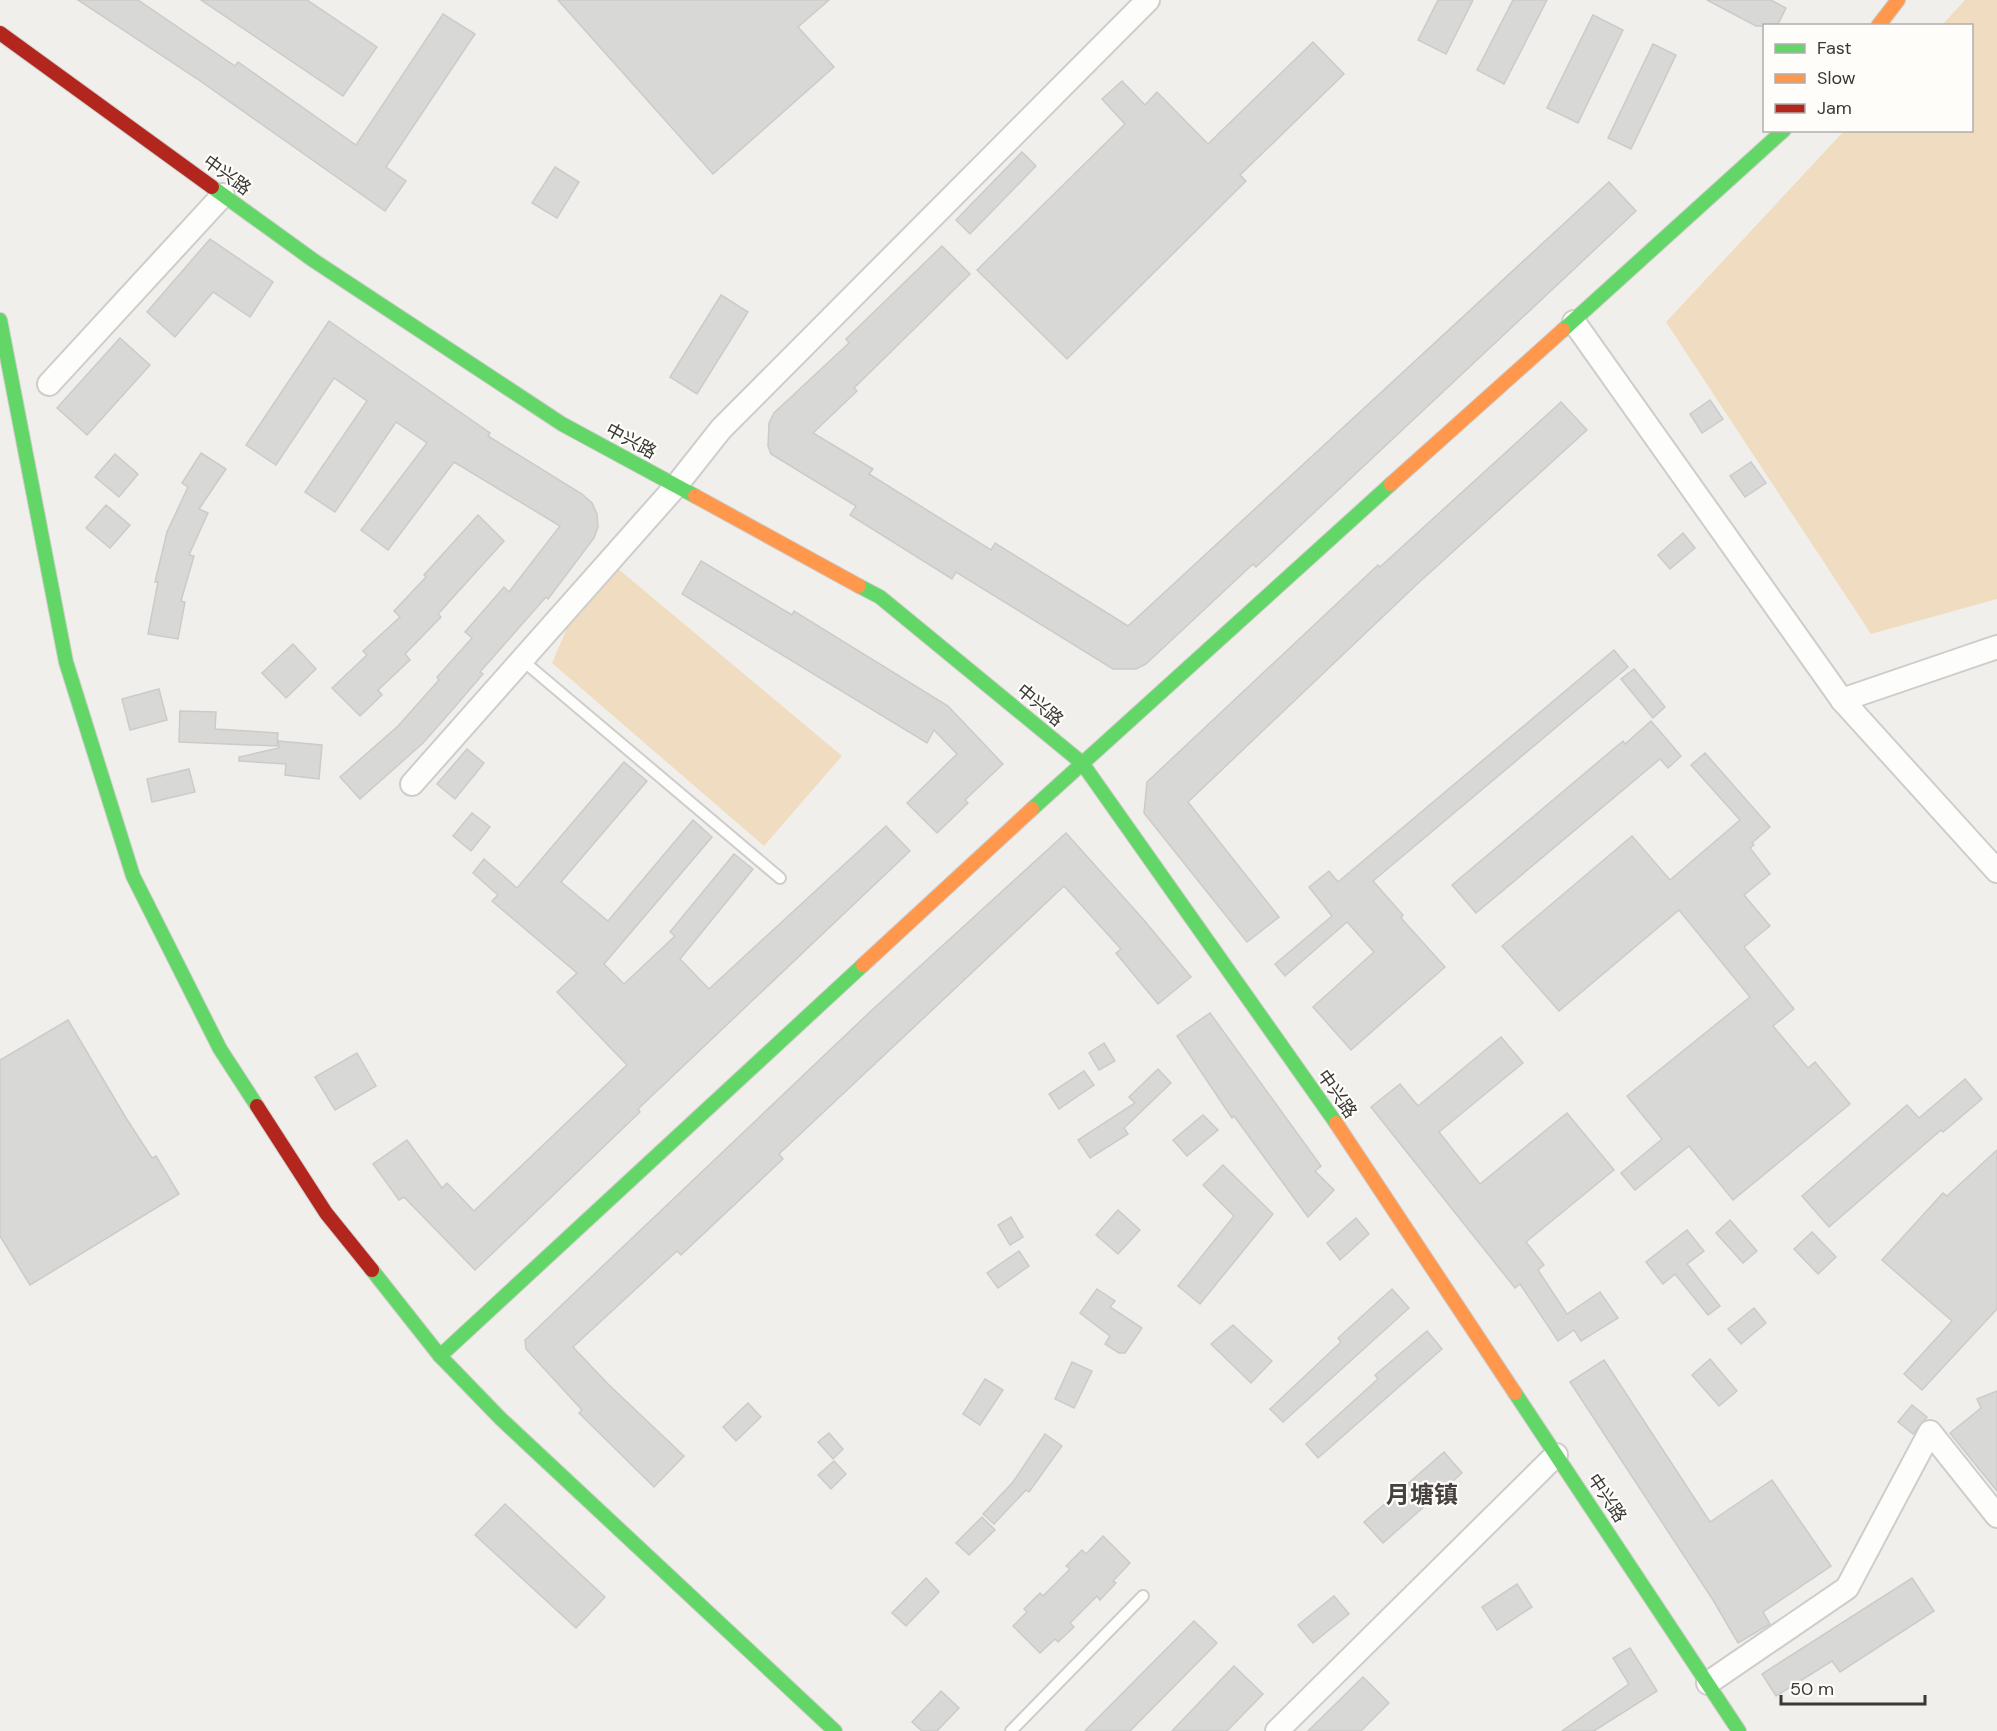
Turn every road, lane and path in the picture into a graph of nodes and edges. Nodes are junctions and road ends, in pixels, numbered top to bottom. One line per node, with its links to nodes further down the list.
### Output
1 (1148, 0): 10 (street)
2 (1898, 0): 3 (main road)
3 (1880, 24)
4 (0, 33): 6 (main road, 中兴路)
5 (1782, 132): 7 (main road)
6 (223, 195): 9 (street); 10 (main road, 中兴路)
7 (1574, 322): 13 (street); 14 (main road)
8 (1, 334): 18 (main road)
9 (49, 384)
10 (676, 486): 12 (street); 14 (main road, 中兴路)
11 (1997, 646): 13 (street)
12 (522, 660): 15 (street); 17 (lane)
13 (1842, 700): 16 (street)
14 (1082, 764): 18 (main road); 19 (main road, 中兴路)
15 (412, 784)
16 (1997, 871)
17 (780, 878)
18 (440, 1356): 23 (main road)
19 (1556, 1455): 22 (main road, 中兴路); 25 (street)
20 (1997, 1516): 22 (street)
21 (1143, 1596): 24 (lane)
22 (1708, 1683): 26 (main road, 中兴路)
23 (835, 1731)
24 (1011, 1731)
25 (1277, 1731)
26 (1739, 1731)

